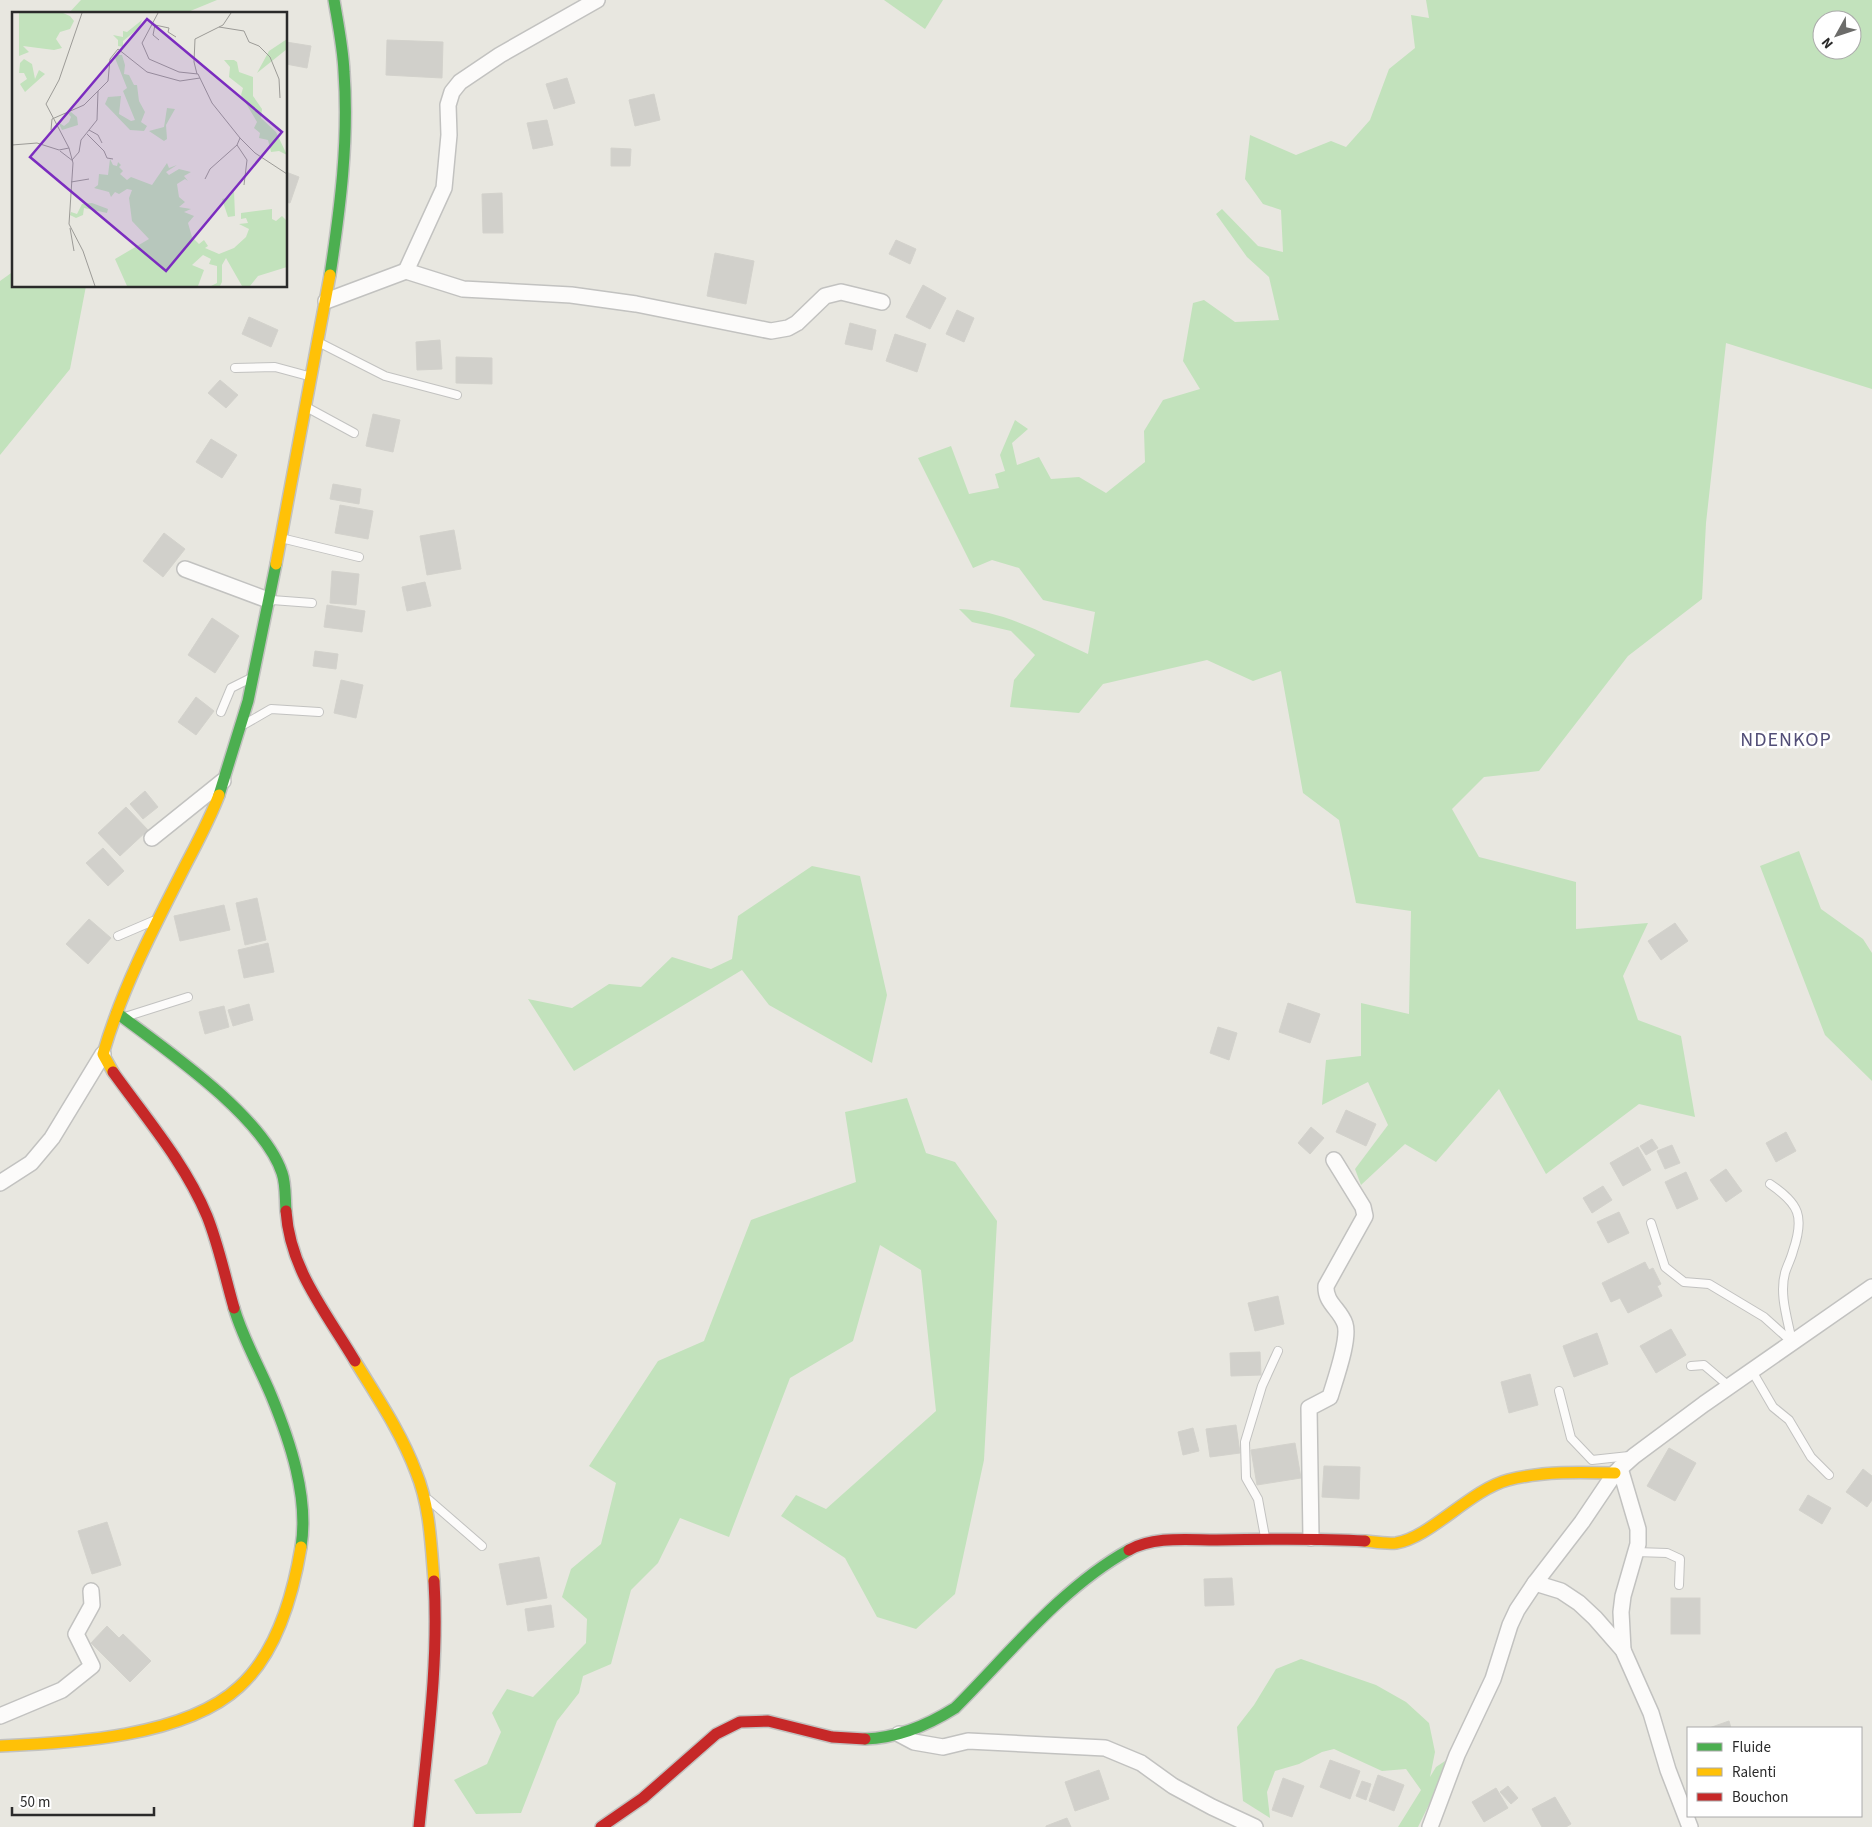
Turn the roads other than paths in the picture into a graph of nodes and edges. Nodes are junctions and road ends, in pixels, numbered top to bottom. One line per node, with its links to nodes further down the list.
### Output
1 (334, 0): 4 (street)
2 (597, 0): 3 (street)
3 (406, 271): 4 (street); 5 (street)
4 (326, 301): 6 (street)
5 (882, 302)
6 (318, 342): 8 (street); 9 (lane)
7 (235, 368): 8 (lane)
8 (312, 377): 10 (street)
9 (457, 395)
10 (306, 407): 11 (lane); 12 (street)
11 (354, 434)
12 (281, 538): 13 (lane); 15 (street)
13 (359, 557)
14 (185, 569): 15 (street)
15 (268, 600): 16 (lane); 17 (street)
16 (312, 603)
17 (253, 676): 18 (lane); 20 (street)
18 (221, 712)
19 (319, 712): 20 (lane)
20 (240, 727): 21 (street)
21 (223, 781): 22 (street); 23 (street)
22 (152, 838)
23 (159, 918): 24 (lane); 26 (street)
24 (118, 936)
25 (188, 997): 26 (lane)
26 (120, 1015): 27 (street); 42 (street)
27 (103, 1054): 29 (street); 53 (street)
28 (1334, 1160): 43 (street)
29 (0, 1183)
30 (1770, 1184): 33 (lane)
31 (1651, 1223): 33 (lane)
32 (1872, 1286): 33 (street)
33 (1792, 1342): 36 (street)
34 (1278, 1351): 44 (lane)
35 (1691, 1366): 37 (lane)
36 (1752, 1371): 37 (street); 41 (lane)
37 (1730, 1387): 39 (street)
38 (1559, 1391): 39 (lane)
39 (1634, 1456): 40 (street)
40 (1618, 1470): 43 (street); 46 (street); 47 (street)
41 (1829, 1475)
42 (424, 1496): 45 (lane); 54 (street)
43 (1311, 1538): 44 (street)
44 (1265, 1539): 52 (street)
45 (482, 1546)
46 (1636, 1552): 48 (lane); 50 (street)
47 (1535, 1583): 50 (street); 57 (street)
48 (1679, 1585)
49 (90, 1591): 51 (street)
50 (1623, 1650): 58 (street)
51 (0, 1716)
52 (899, 1734): 55 (street); 56 (street)
53 (0, 1746)
54 (419, 1827)
55 (601, 1827)
56 (1255, 1827)
57 (1430, 1827)
58 (1690, 1827)

